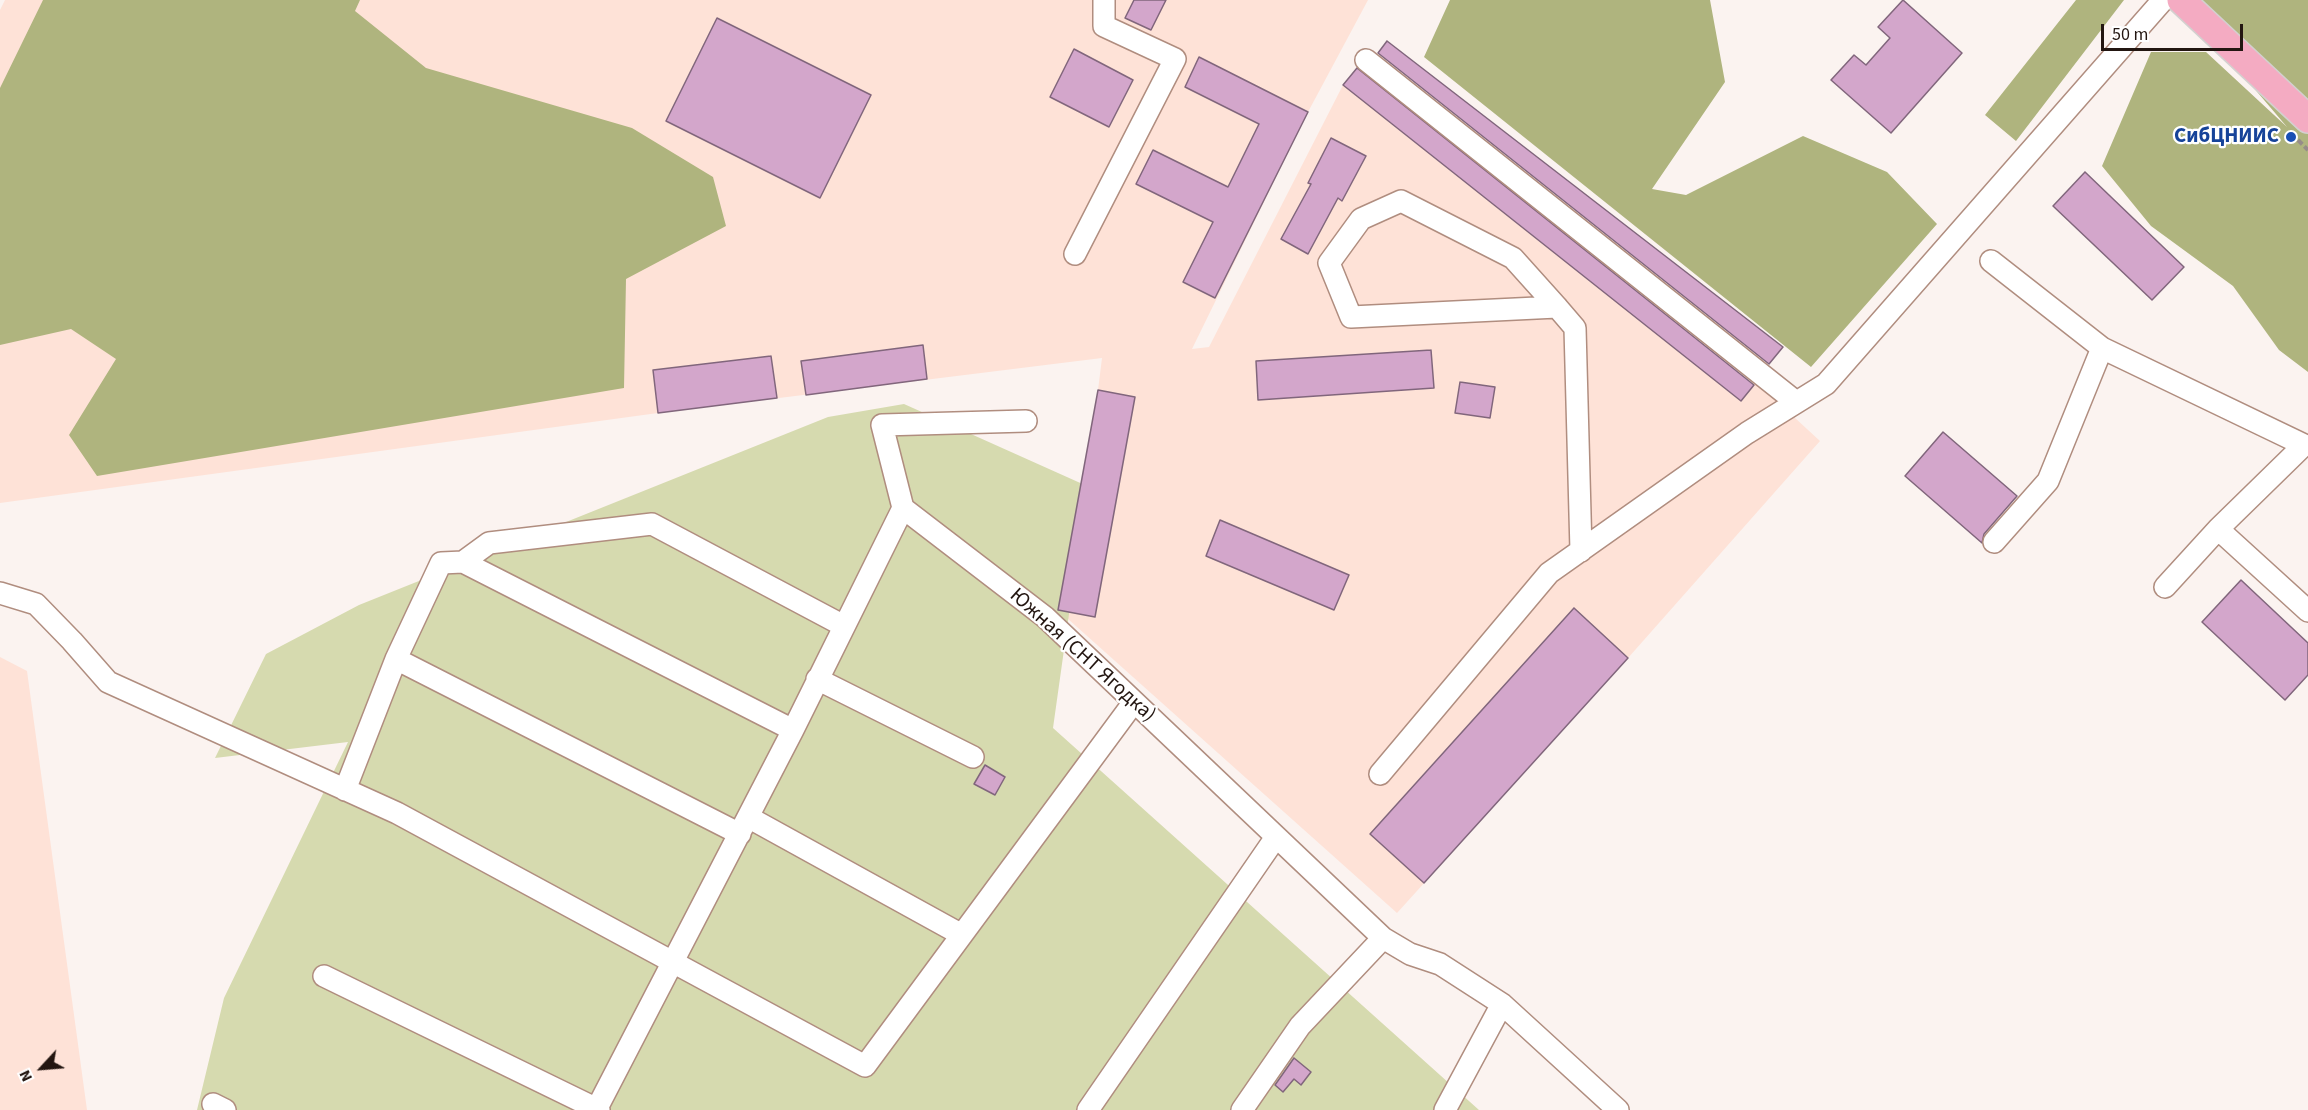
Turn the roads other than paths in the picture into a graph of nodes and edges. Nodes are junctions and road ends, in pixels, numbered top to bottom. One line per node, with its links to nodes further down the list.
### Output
1 (1104, 0): 6 (street)
2 (2163, 0): 10 (street)
3 (2181, 0): 5 (main road)
4 (1366, 60): 10 (street)
5 (2308, 119)
6 (1075, 254)
7 (1991, 261): 9 (street)
8 (1557, 307): 8 (street); 15 (street)
9 (2102, 348): 13 (street); 14 (street)
10 (1796, 402): 15 (street)
11 (1026, 421): 12 (street)
12 (903, 508): 20 (street); 23 (street, Южная (СНТ Ягодка))
13 (2218, 529): 17 (street); 19 (street)
14 (1994, 542)
15 (1581, 551): 26 (street)
16 (463, 562): 20 (street); 21 (street); 24 (street)
17 (2165, 587)
18 (0, 592): 27 (street)
19 (2308, 611)
20 (844, 626): 22 (street)
21 (396, 659): 27 (street); 28 (street)
22 (817, 680): 24 (street); 25 (street)
23 (1134, 702): 29 (street, Южная (СНТ Ягодка)); 30 (street)
24 (793, 729): 28 (street)
25 (973, 757)
26 (1380, 774)
27 (345, 790): 32 (street)
28 (744, 825): 30 (street); 32 (street)
29 (1276, 837): 31 (street, Южная (СНТ Ягодка)); 36 (street)
30 (962, 934): 32 (street)
31 (1383, 938): 34 (street, Южная (СНТ Ягодка)); 37 (street)
32 (674, 963): 35 (street)
33 (324, 976): 35 (street)
34 (1502, 1004): 38 (street); 39 (street, Южная (СНТ Ягодка))
35 (598, 1110)
36 (1088, 1110)
37 (1242, 1110)
38 (1445, 1110)
39 (1618, 1110)

